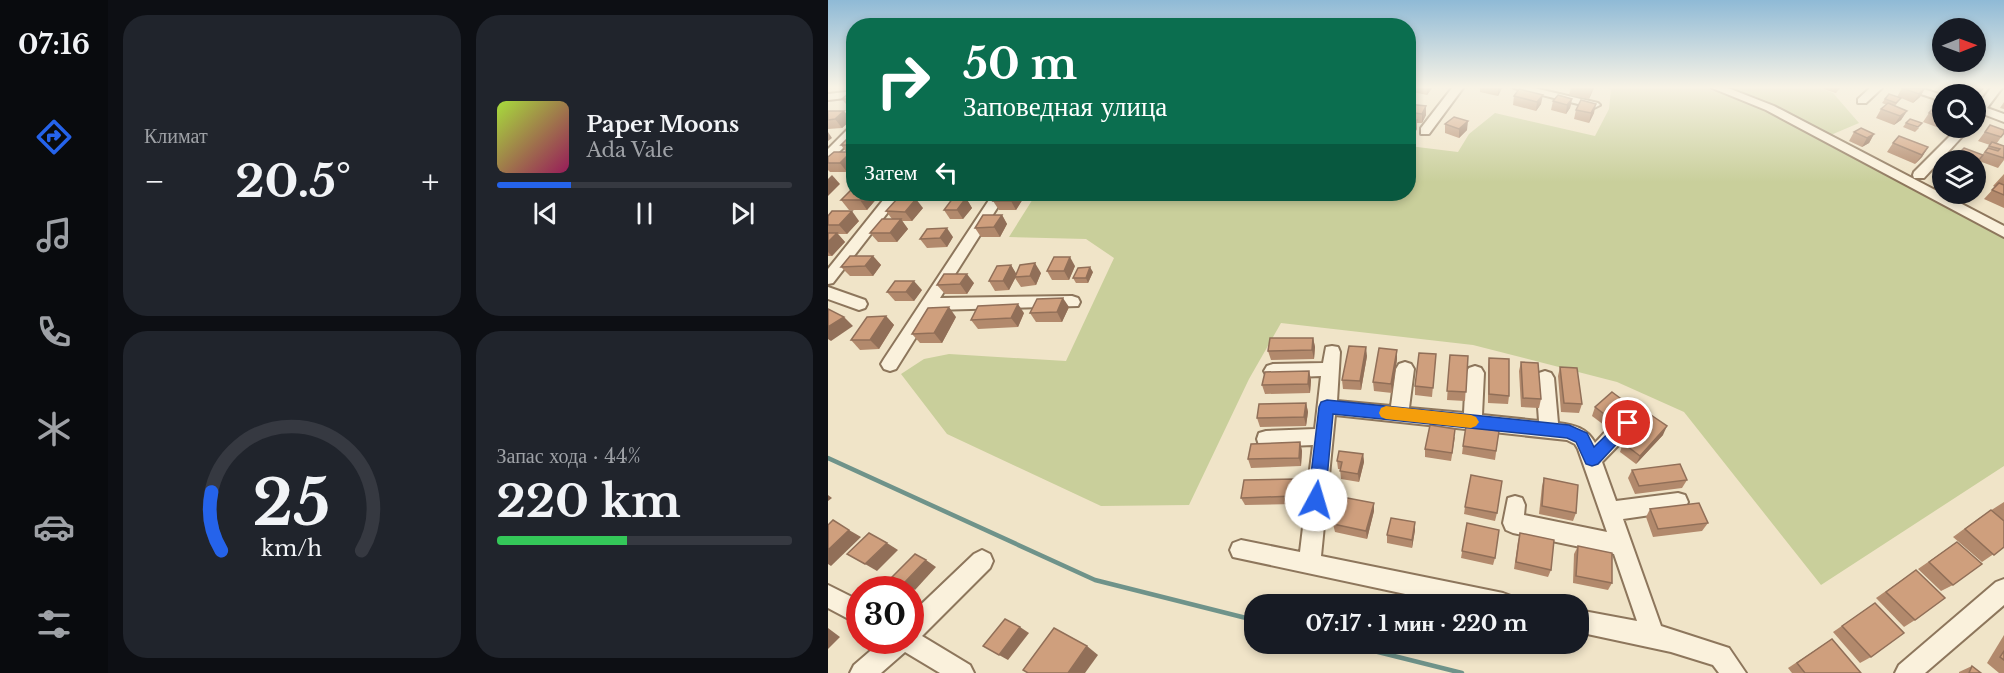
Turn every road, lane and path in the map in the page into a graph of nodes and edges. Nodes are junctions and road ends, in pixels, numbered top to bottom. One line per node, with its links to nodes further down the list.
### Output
1 (1434, 119): 3 (street)
2 (1792, 119): 14 (street)
3 (1425, 131)
4 (846, 138): 6 (street)
5 (1954, 138): 8 (street)
6 (828, 156)
7 (1882, 157): 8 (street)
8 (1919, 175): 9 (street)
9 (1932, 182)
10 (889, 201): 15 (street)
11 (994, 201): 19 (street)
12 (1975, 204): 13 (street)
13 (2004, 219)
14 (2004, 232)
15 (828, 279)
16 (828, 293): 18 (street)
17 (1072, 302): 19 (street)
18 (858, 304)
19 (928, 304): 20 (street)
20 (890, 364)
21 (1405, 369): 26 (street)
22 (1273, 370): 25 (street)
23 (1475, 373): 27 (street)
24 (1545, 378): 29 (street)
25 (1327, 407): 26 (street); 30 (street)
26 (1399, 414): 27 (street)
27 (1473, 422): 29 (street)
28 (1628, 423): 32 (street)
29 (1549, 430): 32 (street)
30 (1323, 437): 31 (street); 39 (street)
31 (1266, 439)
32 (1592, 459): 35 (street)
33 (1678, 502): 35 (street)
34 (1515, 505): 36 (street)
35 (1610, 511): 36 (street)
36 (1622, 545): 46 (street)
37 (1241, 550): 39 (street)
38 (982, 561): 44 (street)
39 (1310, 562): 41 (street)
40 (2004, 590): 52 (street)
41 (1457, 594)
42 (828, 596): 43 (street)
43 (846, 606)
44 (924, 618)
45 (1589, 623): 46 (street)
46 (1654, 638): 51 (street)
47 (924, 650): 50 (street)
48 (885, 654): 49 (street)
49 (862, 673)
50 (962, 673)
51 (1734, 673)
52 (1906, 673)

